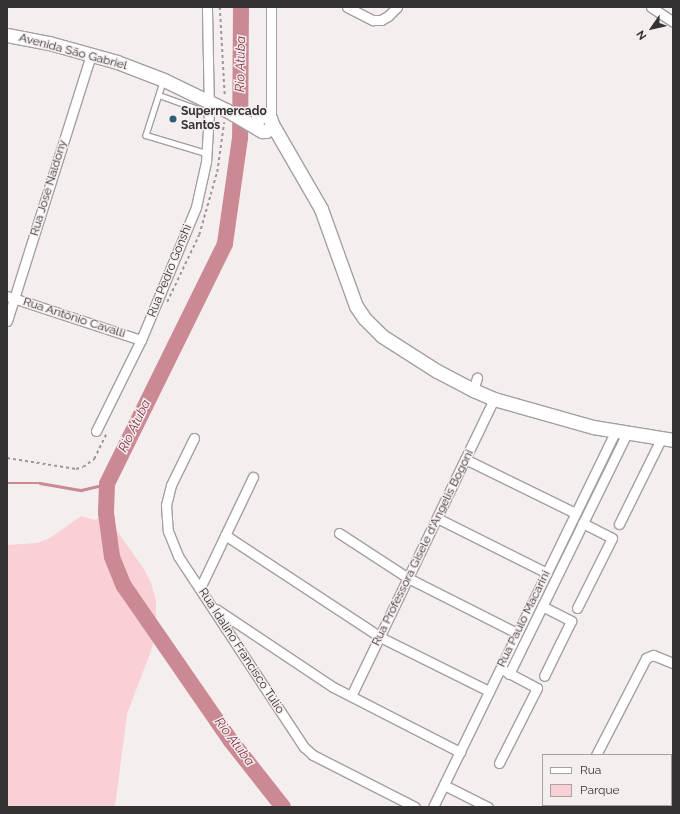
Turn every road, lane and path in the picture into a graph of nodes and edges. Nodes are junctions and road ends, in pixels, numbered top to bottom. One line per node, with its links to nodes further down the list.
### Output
1 (207, 7): 12 (street, Rua Pedro Gonshi)
2 (271, 7): 13 (street)
3 (347, 7): 4 (street)
4 (397, 7)
5 (655, 8): 6 (street)
6 (673, 22)
7 (13, 37): 8 (main road); 9 (main road, Avenida São Gabriel)
8 (7, 45)
9 (91, 55): 10 (main road, Avenida São Gabriel); 15 (street, Rua José Naldony)
10 (164, 80): 11 (lane); 12 (main road, Avenida São Gabriel)
11 (159, 95): 12 (lane); 14 (lane)
12 (209, 108): 13 (main road, Avenida São Gabriel); 14 (street, Rua Pedro Gonshi)
13 (264, 123): 18 (main road)
14 (206, 153): 17 (street, Rua Pedro Gonshi)
15 (11, 297): 16 (street, Rua José Naldony); 17 (street, Rua Antônio Cavalli)
16 (7, 321)
17 (142, 340): 19 (street, Rua Pedro Gonshi)
18 (494, 399): 20 (main road); 23 (street, Rua Professora Gisele d'Angelis Bogoni)
19 (96, 431)
20 (621, 433): 22 (main road); 25 (street, Rua Paulo Macarini); 27 (street)
21 (194, 438): 33 (street, Rua Idalino Francisco Túlio)
22 (667, 439): 28 (street)
23 (465, 459): 25 (street); 26 (street, Rua Professora Gisele d'Angelis Bogoni)
24 (253, 477): 30 (street)
25 (575, 513): 31 (street, Rua Paulo Macarini)
26 (437, 518): 31 (street); 32 (street, Rua Professora Gisele d'Angelis Bogoni)
27 (583, 523): 34 (street); 36 (street)
28 (619, 524)
29 (339, 533): 32 (street)
30 (225, 535): 33 (street); 38 (street)
31 (546, 573): 37 (street, Rua Paulo Macarini)
32 (408, 578): 37 (street); 38 (street, Rua Professora Gisele d'Angelis Bogoni)
33 (200, 588): 35 (street, Rua Idalino Francisco Túlio)
34 (542, 606): 41 (street); 42 (street)
35 (213, 607): 44 (street); 49 (street, Rua Idalino Francisco Túlio)
36 (577, 608)
37 (517, 633): 40 (street, Rua Paulo Macarini)
38 (380, 637): 43 (street); 44 (street, Rua Professora Gisele d'Angelis Bogoni)
39 (673, 663): 46 (street)
40 (500, 669): 41 (street); 43 (street, Rua Paulo Macarini)
41 (509, 674): 47 (street)
42 (544, 676)
43 (489, 692): 45 (street, Rua Paulo Macarini)
44 (351, 696): 45 (street)
45 (460, 752): 48 (street, Rua Paulo Macarini)
46 (596, 754)
47 (499, 763)
48 (444, 785): 50 (street, Rua Paulo Macarini); 51 (street)
49 (415, 807)
50 (433, 807)
51 (488, 807)

